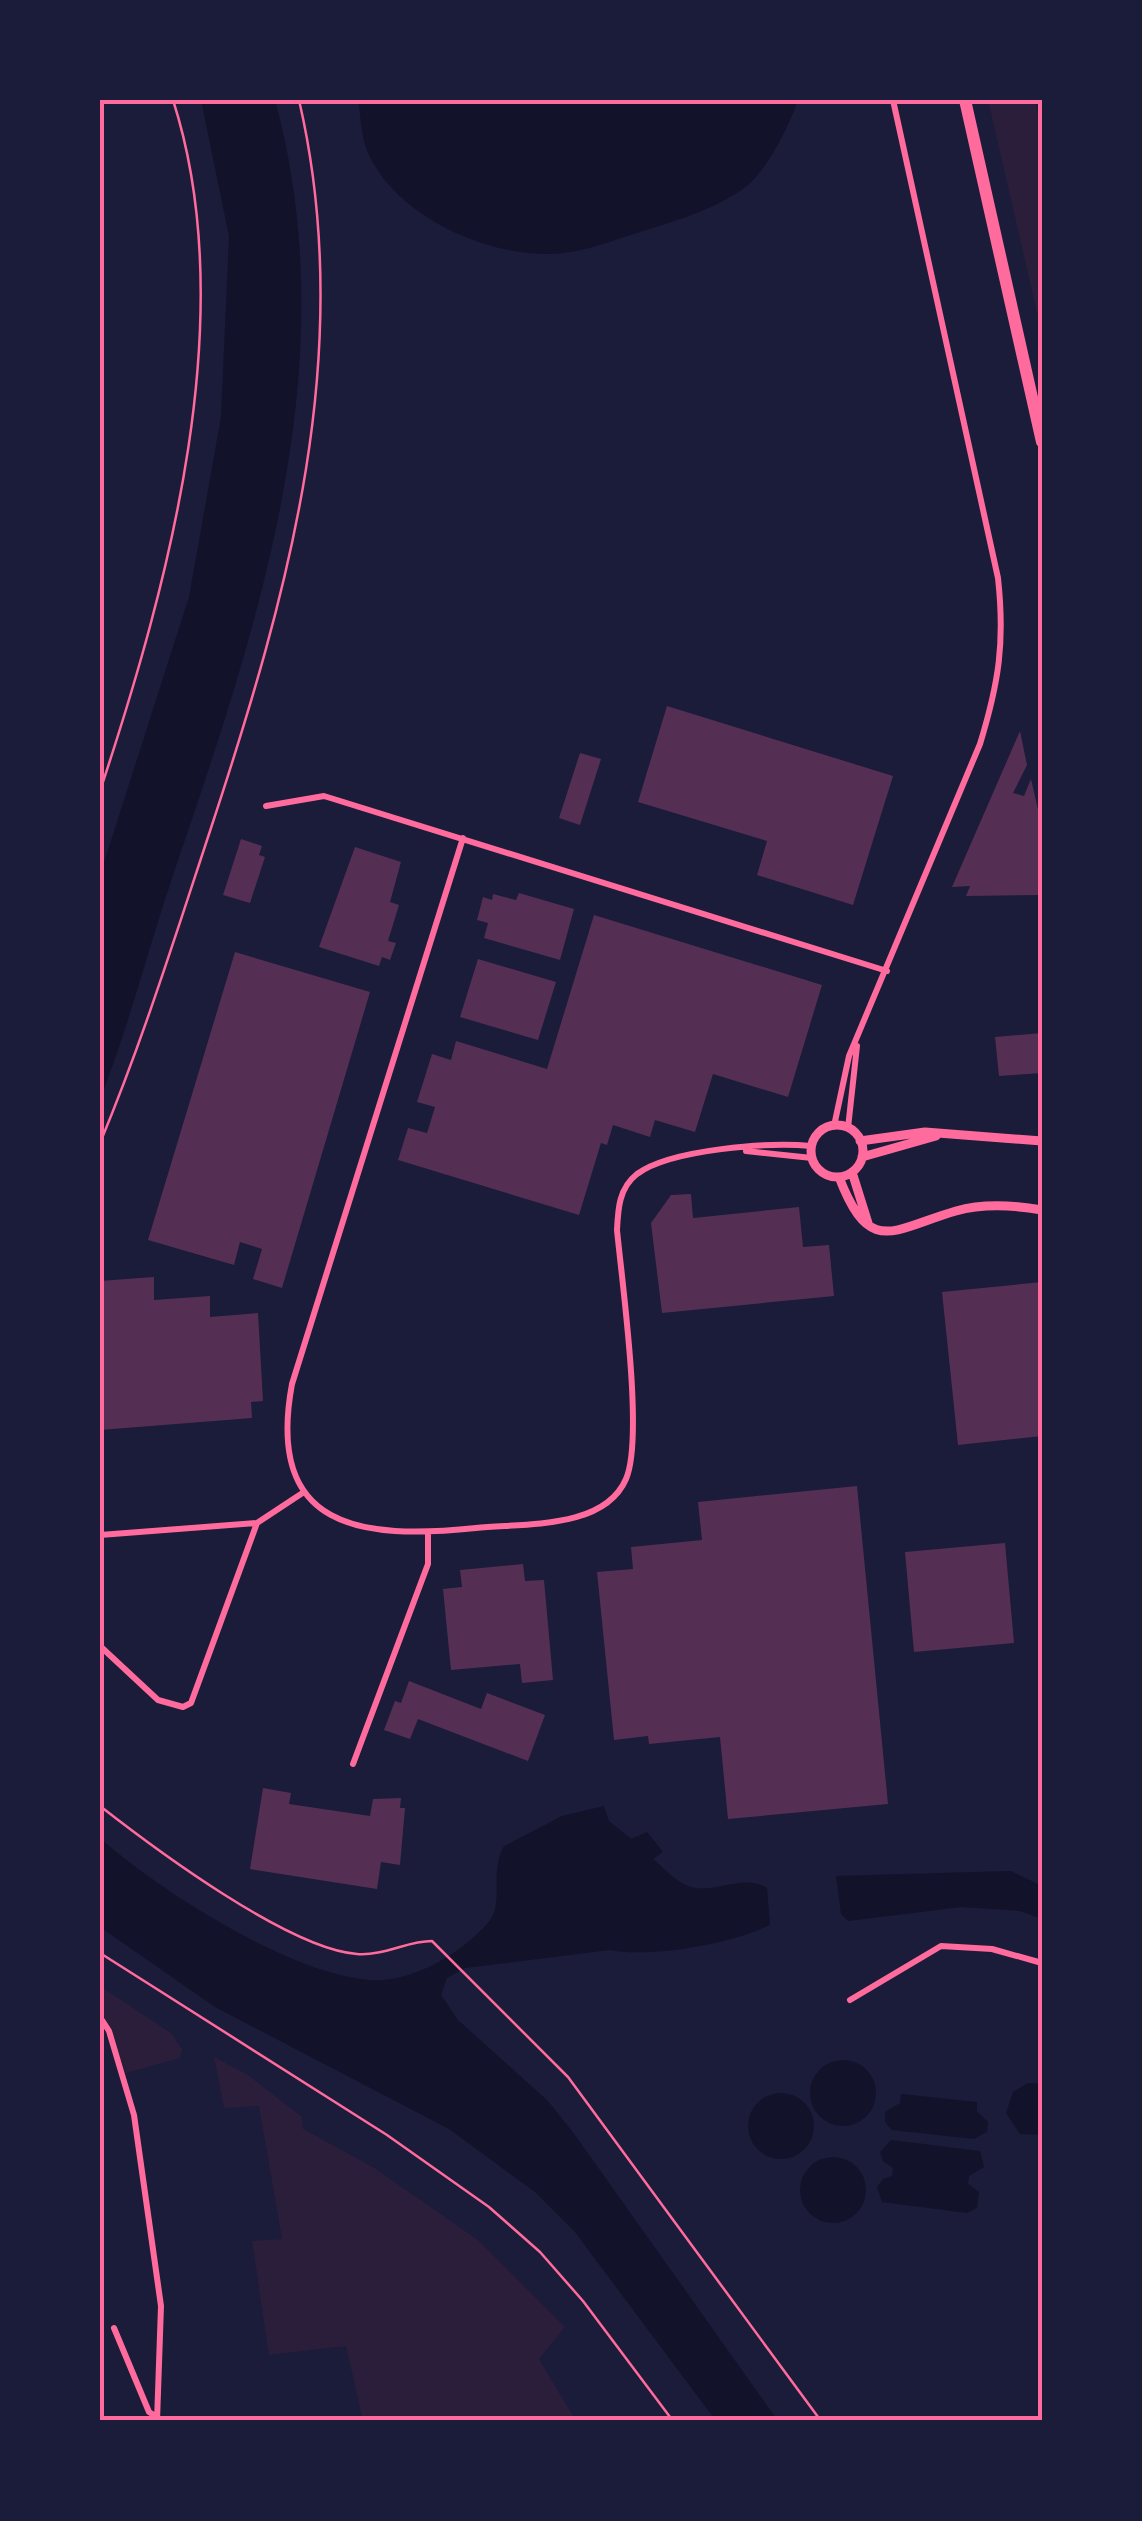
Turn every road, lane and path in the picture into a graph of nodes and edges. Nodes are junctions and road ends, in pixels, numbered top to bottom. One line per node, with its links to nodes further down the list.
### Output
1 (173, 100): 6 (path)
2 (300, 100): 16 (path)
3 (893, 100): 9 (street)
4 (965, 100): 5 (highway)
5 (1042, 442)
6 (100, 790)
7 (266, 806): 8 (street)
8 (462, 838): 9 (street); 25 (street)
9 (887, 971): 10 (street)
10 (858, 1040): 11 (street); 12 (street)
11 (834, 1126): 12 (street); 17 (street)
12 (848, 1128): 14 (street)
13 (949, 1134): 14 (street); 15 (street); 19 (street)
14 (860, 1141): 19 (street)
15 (1042, 1141)
16 (100, 1143)
17 (812, 1146): 18 (street); 20 (street)
18 (740, 1150): 20 (street); 27 (street)
19 (862, 1157): 21 (street)
20 (812, 1158): 22 (street)
21 (852, 1172): 22 (street); 24 (street)
22 (839, 1177): 24 (street)
23 (1042, 1210): 24 (street)
24 (868, 1223)
25 (304, 1492): 26 (street); 27 (street)
26 (256, 1523): 28 (street); 29 (street)
27 (428, 1533): 30 (street)
28 (100, 1535)
29 (100, 1646)
30 (353, 1764)
31 (100, 1806): 39 (path)
32 (100, 1953): 38 (path)
33 (1042, 1964): 34 (street)
34 (850, 2000)
35 (100, 2018): 37 (street)
36 (114, 2328): 37 (street)
37 (157, 2419)
38 (674, 2421)
39 (821, 2421)

